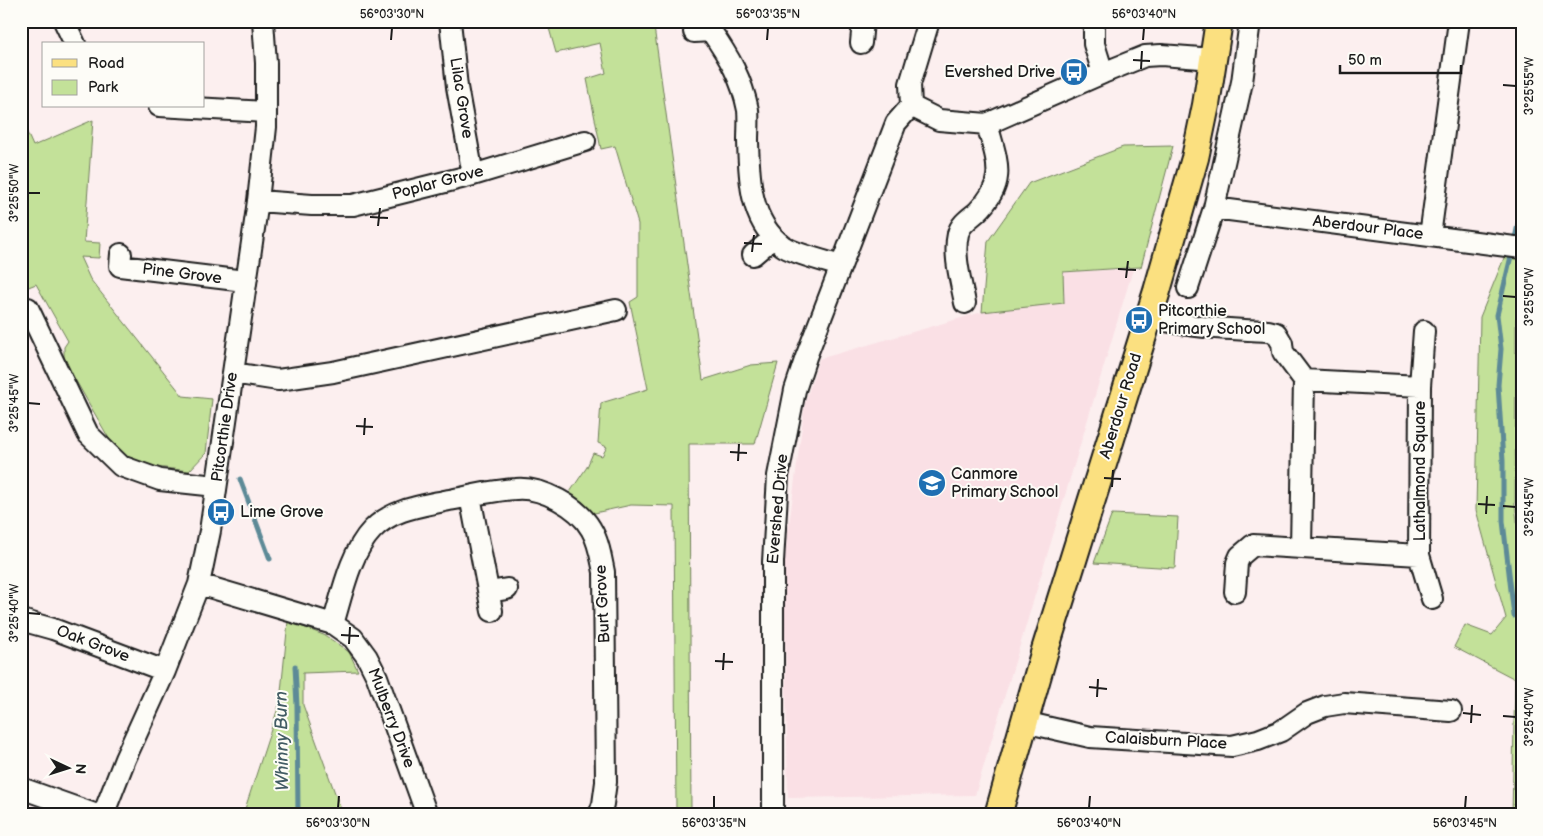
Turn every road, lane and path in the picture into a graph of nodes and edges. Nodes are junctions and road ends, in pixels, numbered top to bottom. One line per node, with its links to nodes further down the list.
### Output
1 (64, 21): 11 (street)
2 (263, 21): 17 (street, Pitcorthie Drive)
3 (450, 21): 20 (street, Lilac Grove)
4 (863, 21): 12 (street)
5 (929, 21): 15 (street)
6 (1094, 21): 14 (street)
7 (1219, 21): 13 (main road, Aberdour Road)
8 (1250, 21): 22 (street)
9 (1454, 22): 23 (street)
10 (707, 28): 24 (street)
11 (74, 42)
12 (862, 43)
13 (1214, 59): 14 (street); 34 (main road, Aberdour Road)
14 (1103, 73): 18 (street)
15 (911, 106): 18 (street); 27 (street, Evershed Drive)
16 (195, 108): 17 (street)
17 (266, 112): 21 (street, Pitcorthie Drive)
18 (987, 124): 31 (street)
19 (585, 141): 20 (street, Poplar Grove)
20 (473, 175): 21 (street, Poplar Grove)
21 (258, 201): 29 (street, Pitcorthie Drive)
22 (1214, 208): 23 (street, Aberdour Place); 30 (street)
23 (1430, 236): 25 (street, Aberdour Place)
24 (774, 238): 26 (street); 27 (street)
25 (1512, 247)
26 (753, 255)
27 (841, 266): 57 (street, Evershed Drive)
28 (120, 267): 29 (street, Pine Grove)
29 (245, 281): 36 (street, Pitcorthie Drive)
30 (1188, 288)
31 (965, 302)
32 (28, 308): 39 (street)
33 (616, 310): 36 (street)
34 (1149, 317): 37 (street); 51 (main road, Aberdour Road)
35 (1424, 331): 38 (street, Lathalmond Square)
36 (233, 373): 39 (street, Pitcorthie Drive)
37 (1304, 380): 38 (street, Lathalmond Square); 41 (street)
38 (1420, 386): 42 (street, Lathalmond Square)
39 (216, 486): 43 (street, Pitcorthie Drive)
40 (470, 496): 45 (street); 48 (street, Burt Grove); 56 (street, Burt Grove)
41 (1301, 548): 42 (street, Lathalmond Square); 44 (street, Lathalmond Square)
42 (1419, 555): 46 (street, Lathalmond Square)
43 (199, 584): 48 (street, Mulberry Drive); 49 (street, Pitcorthie Drive)
44 (1235, 592)
45 (496, 597)
46 (1432, 599)
47 (21, 620): 49 (street, Oak Grove)
48 (333, 624): 55 (street, Mulberry Drive)
49 (165, 671): 54 (street, Pitcorthie Drive)
50 (1451, 711): 51 (street, Calaisburn Place)
51 (1024, 722): 58 (main road, Aberdour Road)
52 (21, 788): 53 (street)
53 (97, 815)
54 (104, 815)
55 (427, 815)
56 (599, 815)
57 (772, 815)
58 (998, 815)

